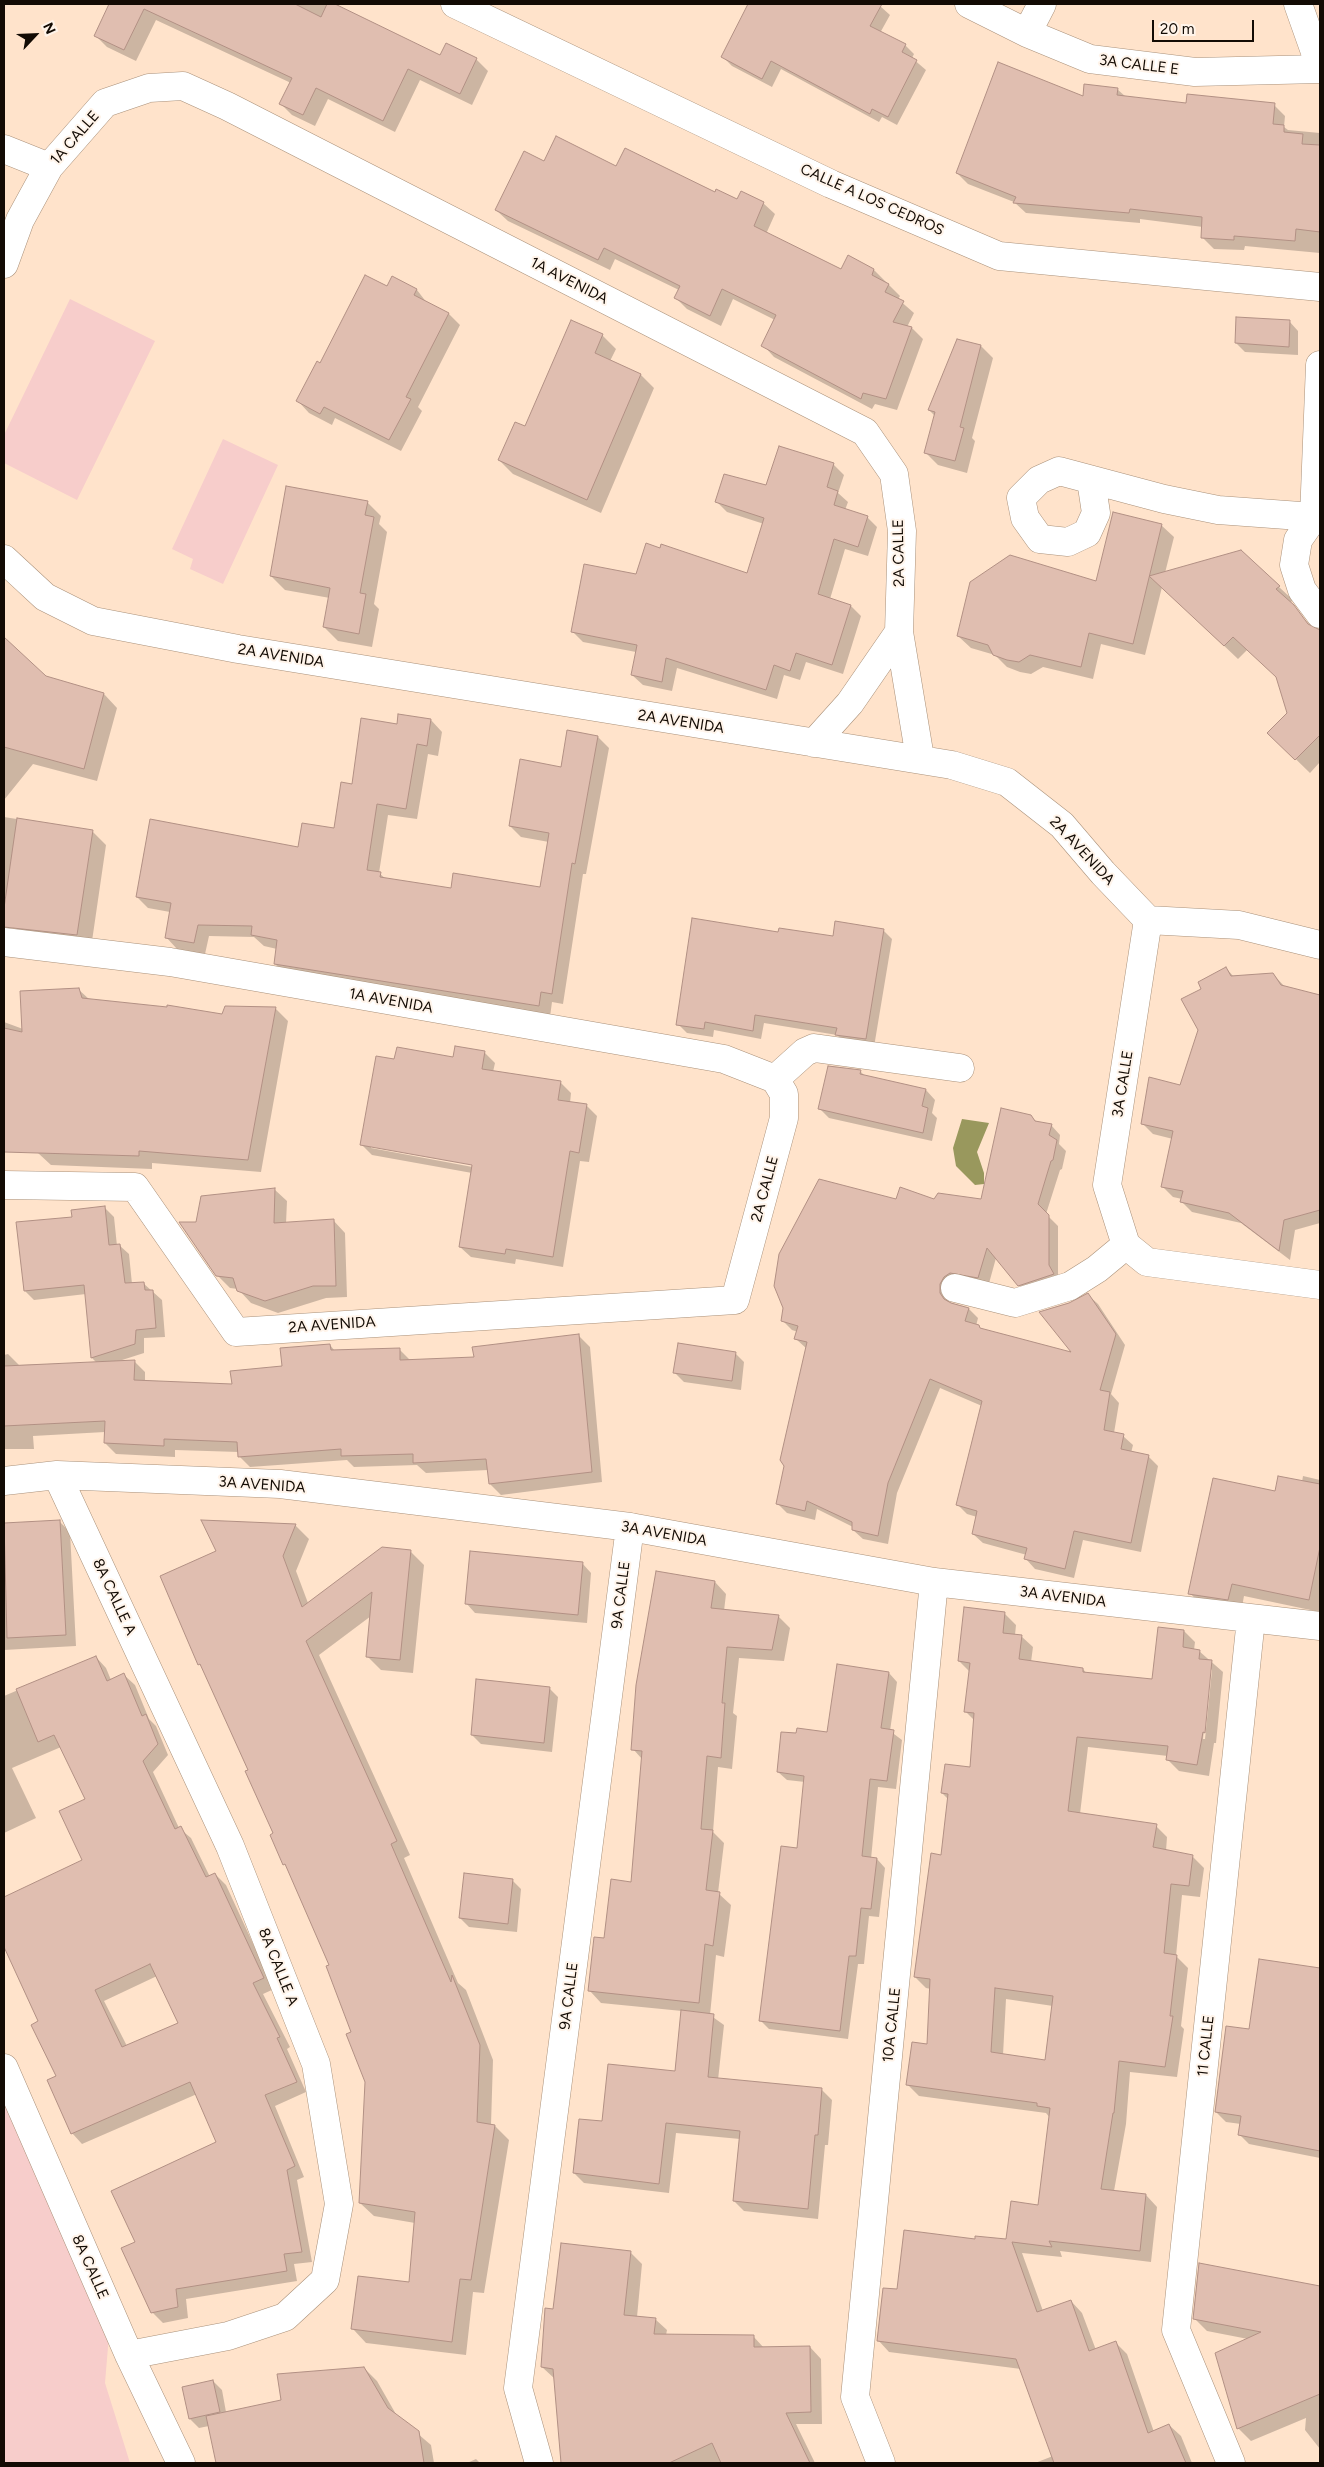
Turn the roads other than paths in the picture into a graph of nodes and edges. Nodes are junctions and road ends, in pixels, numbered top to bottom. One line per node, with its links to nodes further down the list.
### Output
1 (456, 4): 12 (street, CALLE A LOS CEDROS)
2 (969, 4): 5 (street, 3A CALLE E)
3 (1042, 4): 5 (street)
4 (1298, 4): 6 (street)
5 (1027, 33): 6 (street, 3A CALLE E)
6 (1320, 68)
7 (228, 106): 9 (street, 1A CALLE); 14 (street, 1A AVENIDA)
8 (4, 149): 9 (street)
9 (49, 167): 10 (street, 1A CALLE)
10 (12, 216): 11 (street, 1A CALLE)
11 (4, 264)
12 (1320, 287)
13 (1320, 365): 16 (street)
14 (894, 474): 19 (street, 2A CALLE)
15 (1091, 480): 16 (street)
16 (1317, 516): 18 (street)
17 (4, 559): 20 (street, 2A AVENIDA)
18 (1320, 614)
19 (899, 632): 20 (street); 21 (street, 2A CALLE)
20 (814, 743): 21 (street, 2A AVENIDA)
21 (920, 758): 22 (street, 2A AVENIDA)
22 (1148, 920): 24 (street); 28 (street, 3A CALLE)
23 (4, 942): 26 (street, 1A AVENIDA)
24 (1320, 945)
25 (960, 1068): 26 (street)
26 (775, 1079): 31 (street, 2A CALLE)
27 (4, 1186): 31 (street, 2A AVENIDA)
28 (1126, 1245): 29 (street); 30 (street)
29 (1320, 1285)
30 (955, 1288)
31 (735, 1300)
32 (57, 1475): 33 (street, 3A AVENIDA); 34 (street, 3A AVENIDA); 39 (street, 8A CALLE A)
33 (4, 1480)
34 (630, 1527): 35 (street, 3A AVENIDA); 41 (street, 9A CALLE)
35 (934, 1582): 36 (street, 3A AVENIDA); 42 (street, 10A CALLE)
36 (1251, 1619): 37 (street, 3A AVENIDA); 43 (street, 11 CALLE)
37 (1320, 1626)
38 (4, 2068): 39 (street, 8A CALLE)
39 (129, 2355): 40 (street, 8A CALLE)
40 (181, 2463)
41 (539, 2463)
42 (881, 2463)
43 (1231, 2463)

